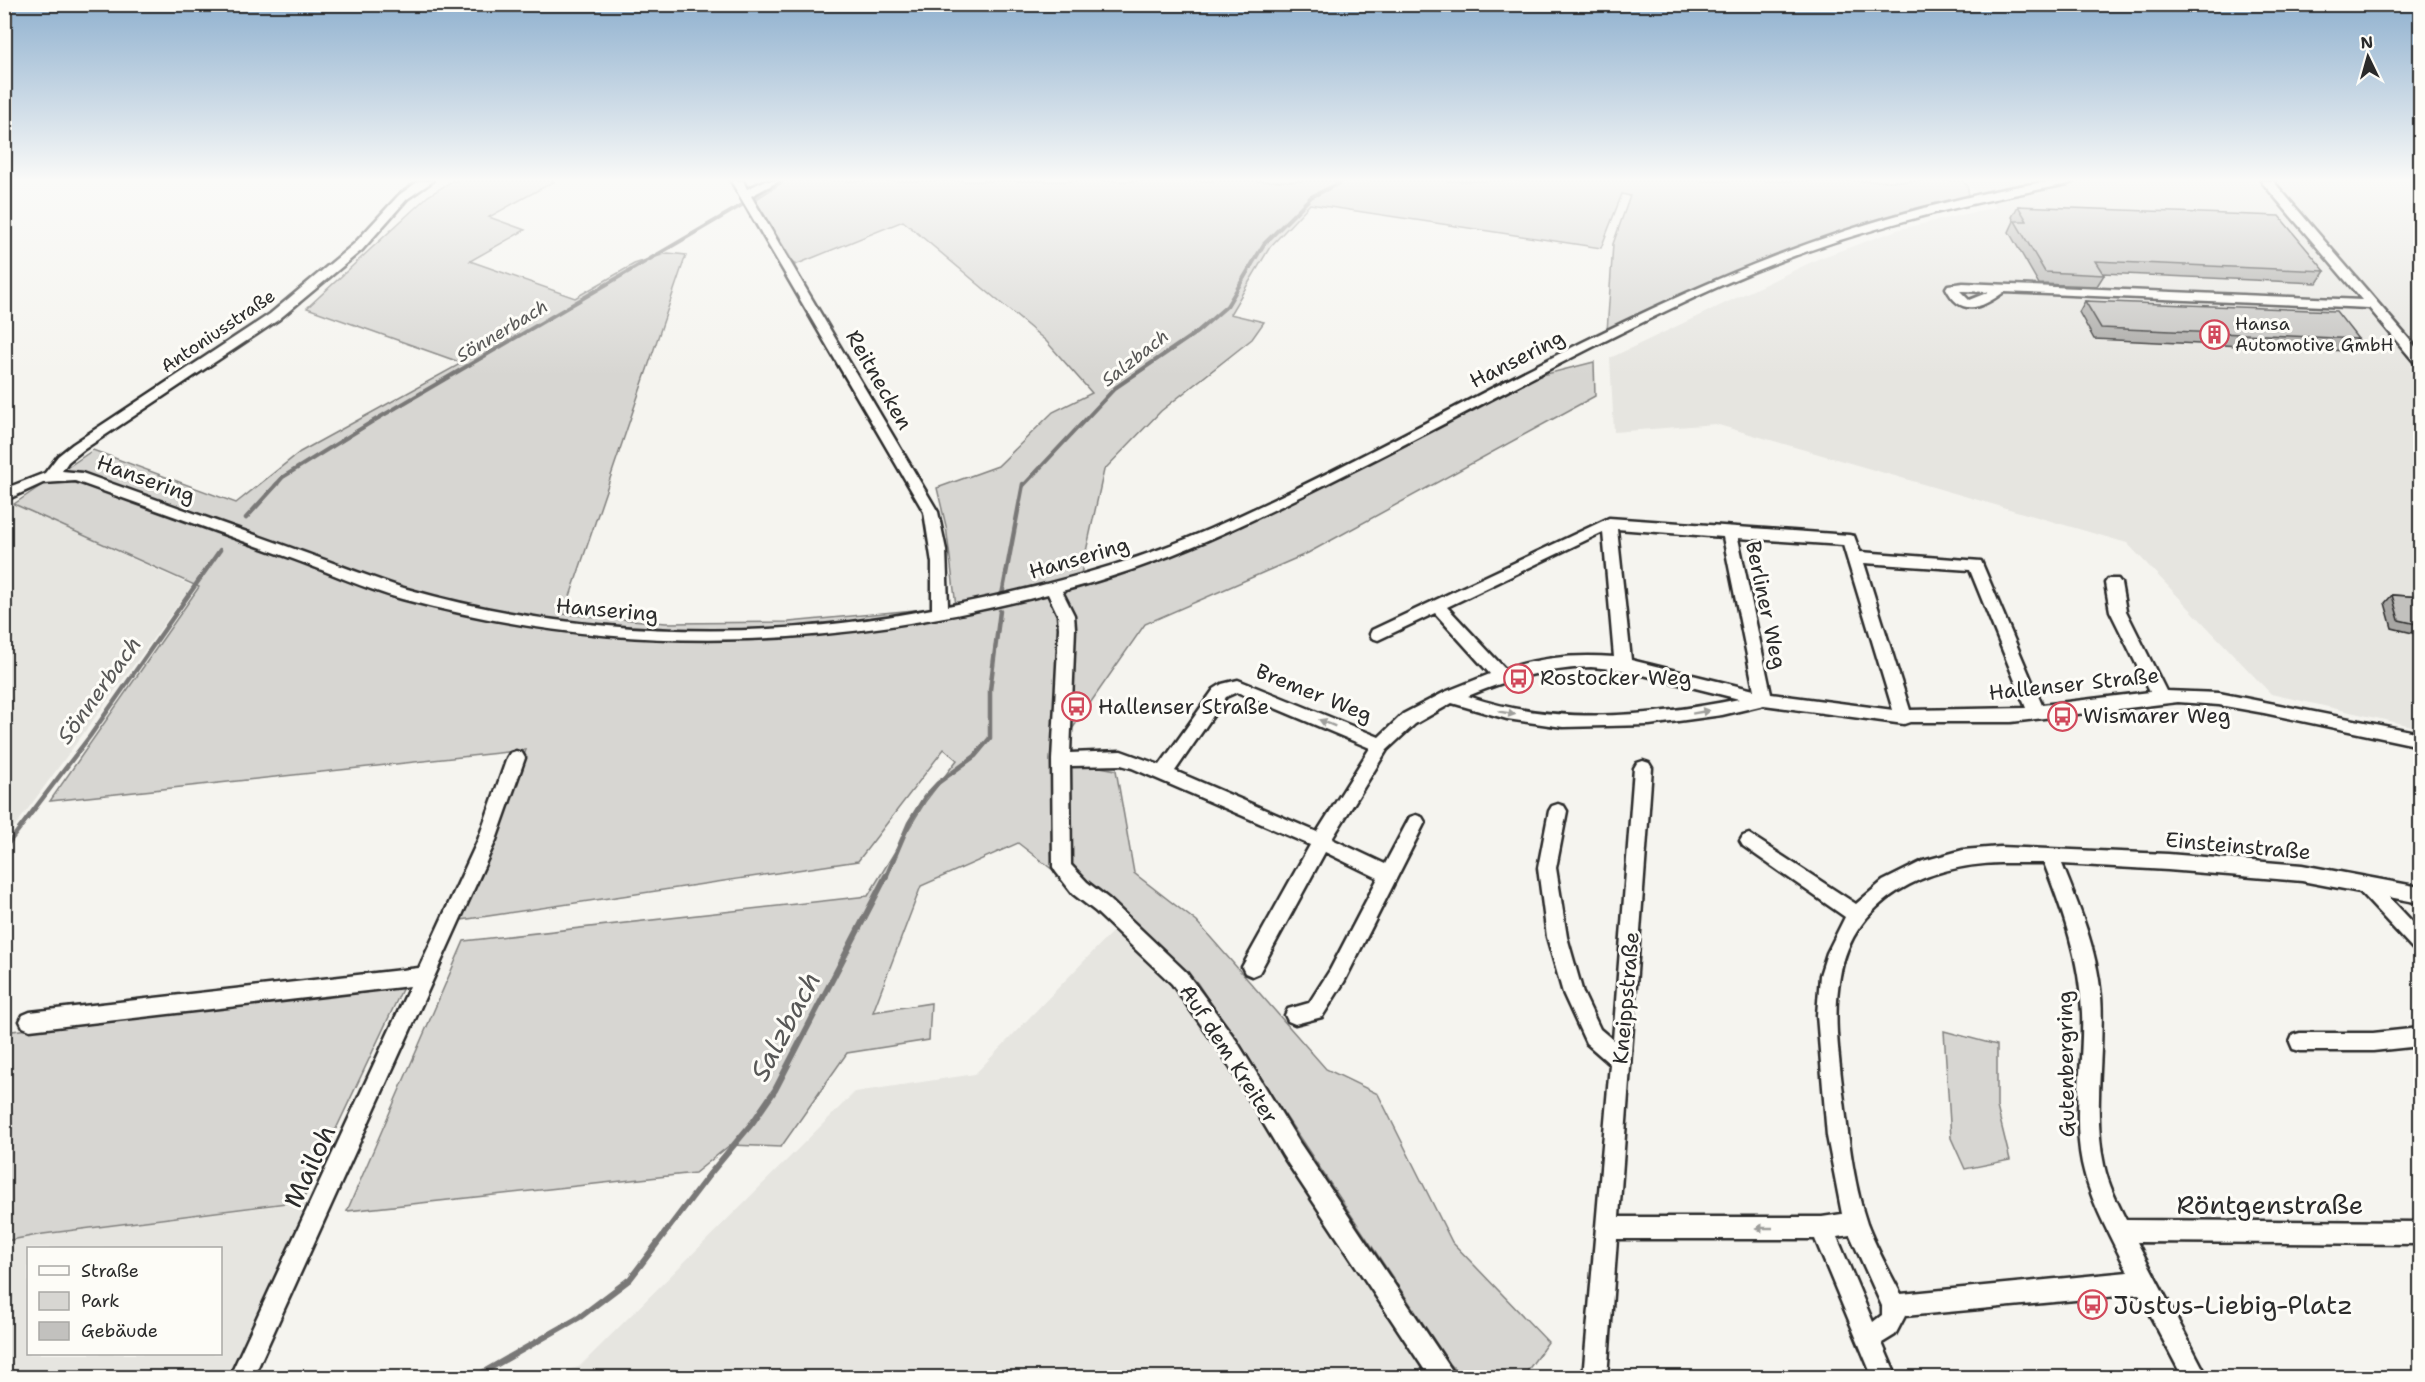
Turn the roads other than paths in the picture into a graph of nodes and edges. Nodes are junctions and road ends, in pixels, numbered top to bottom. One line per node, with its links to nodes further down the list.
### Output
1 (359, 245): 8 (street, Antoniusstraße)
2 (776, 245): 16 (street, Reitnecken)
3 (1813, 245): 14 (street, Hansering)
4 (2323, 245): 6 (street)
5 (2001, 289): 6 (street)
6 (2373, 304): 7 (street)
7 (2421, 360)
8 (50, 477): 9 (street); 16 (street, Hansering)
9 (4, 496)
10 (1609, 523): 11 (street, Berliner Weg); 15 (street); 18 (street)
11 (1729, 532): 12 (street); 22 (street, Berliner Weg)
12 (1854, 557): 23 (street); 24 (street)
13 (2113, 583): 21 (street)
14 (1053, 588): 16 (street, Hansering); 28 (street, Auf dem Kreiter)
15 (1437, 606): 17 (street); 19 (street)
16 (940, 614)
17 (1378, 634)
18 (1623, 664): 19 (street, Hallenser Straße); 22 (street, Hallenser Straße)
19 (1501, 676): 20 (street, Hallenser Straße)
20 (1451, 696): 22 (street, Hallenser Straße, one-way to 22); 26 (street, Hallenser Straße)
21 (2161, 697): 23 (street, Hallenser Straße); 25 (street, Hallenser Straße)
22 (1764, 699): 24 (street, Hallenser Straße)
23 (2037, 713): 24 (street, Hallenser Straße)
24 (1904, 717)
25 (2421, 740)
26 (1381, 745): 30 (street, Bremer Weg, one-way to 30); 33 (street, Hallenser Straße)
27 (516, 758): 42 (street, Mailoh)
28 (1061, 760): 30 (street); 57 (street, Auf dem Kreiter)
29 (1642, 768): 47 (street, Kneippstraße)
30 (1164, 773): 33 (street)
31 (1558, 811): 47 (street)
32 (1416, 822): 36 (street)
33 (1321, 842): 36 (street); 41 (street, Hallenser Straße)
34 (1749, 842): 39 (street)
35 (2050, 856): 37 (street, Einsteinstraße); 39 (street); 51 (street, Gutenbergring)
36 (1388, 874): 43 (street)
37 (2364, 883): 38 (street, Einsteinstraße); 40 (street)
38 (2421, 895)
39 (1857, 915): 48 (street)
40 (2421, 943)
41 (1252, 967)
42 (425, 976): 44 (street); 56 (street, Mailoh)
43 (1295, 1015)
44 (30, 1021)
45 (2421, 1037): 46 (street)
46 (2300, 1042)
47 (1621, 1060): 49 (street, Kneippstraße)
48 (1856, 1223): 50 (street); 54 (street)
49 (1608, 1228): 50 (street, one-way to 49); 58 (street, Kneippstraße)
50 (1822, 1228): 55 (street)
51 (2120, 1231): 52 (street, Röntgenstraße); 53 (street, Gutenbergring)
52 (2421, 1233)
53 (2144, 1282): 54 (street); 60 (street, Gutenbergring)
54 (1894, 1306): 55 (street)
55 (1867, 1336): 59 (street)
56 (241, 1377)
57 (1445, 1377)
58 (1595, 1377)
59 (1886, 1377)
60 (2196, 1377)

